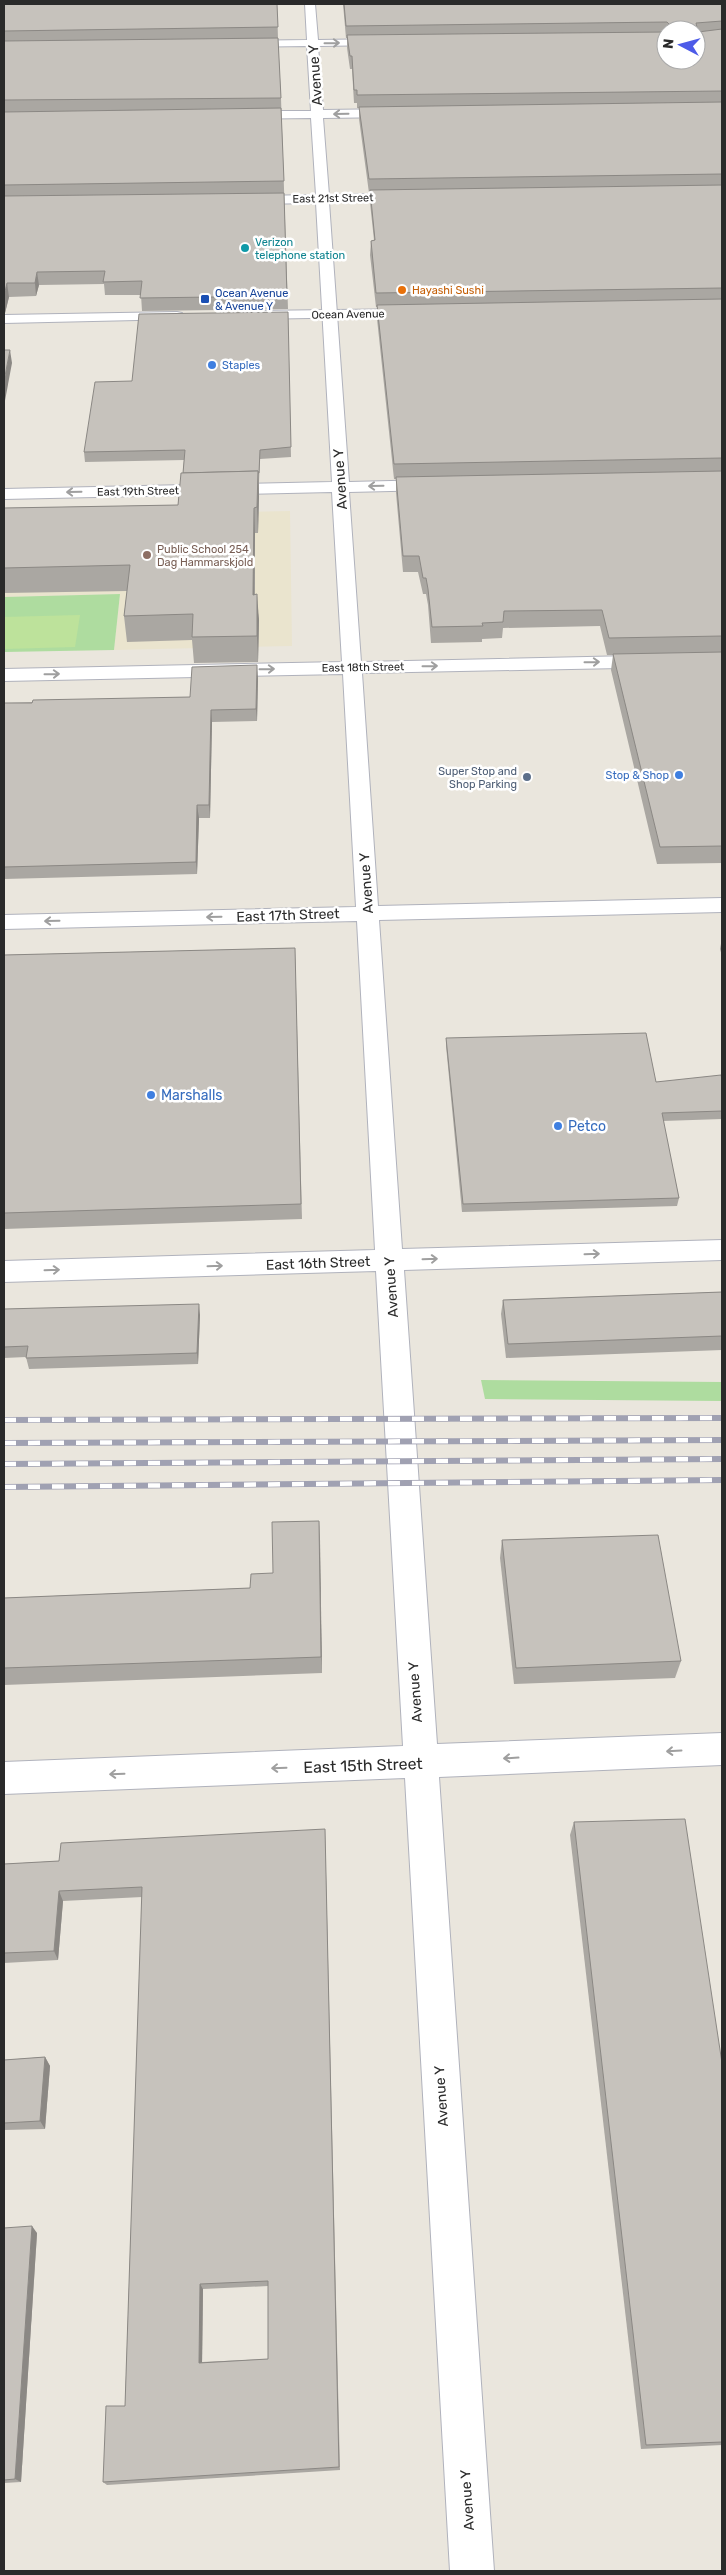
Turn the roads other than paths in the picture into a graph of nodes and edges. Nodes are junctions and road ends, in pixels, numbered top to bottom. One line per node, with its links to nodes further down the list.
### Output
1 (310, 4): 3 (street, Avenue Y)
2 (394, 42): 3 (street, one-way to 2)
3 (313, 43): 4 (street); 6 (street, Avenue Y)
4 (230, 44)
5 (407, 113): 6 (street, one-way to 6)
6 (317, 114): 7 (street); 9 (street, Avenue Y)
7 (231, 115)
8 (419, 197): 9 (street, East 21st Street)
9 (322, 199): 10 (street, East 21st Street); 12 (street, Avenue Y)
10 (230, 200)
11 (428, 312): 12 (street, Ocean Avenue)
12 (330, 314): 14 (street, Ocean Avenue); 17 (street, Avenue Y)
13 (194, 316): 15 (street)
14 (232, 316)
15 (4, 319)
16 (453, 485): 17 (street, East 19th Street, one-way to 17)
17 (340, 487): 18 (street, East 19th Street, one-way to 18); 20 (street, Avenue Y)
18 (4, 494)
19 (722, 660): 20 (street, East 18th Street, one-way to 19)
20 (352, 667): 21 (street, East 18th Street, one-way to 20); 23 (street, Avenue Y)
21 (4, 675)
22 (722, 905): 23 (street, East 17th Street)
23 (368, 913): 24 (street, East 17th Street, one-way to 24); 26 (street, Avenue Y)
24 (4, 922)
25 (722, 1250): 26 (street, East 16th Street, one-way to 25)
26 (390, 1261): 27 (street, East 16th Street, one-way to 26); 29 (street, Avenue Y)
27 (4, 1272)
28 (722, 1749): 29 (street, East 15th Street, one-way to 29)
29 (420, 1763): 30 (street, East 15th Street, one-way to 30); 31 (street, Avenue Y)
30 (4, 1778)
31 (472, 2571)

